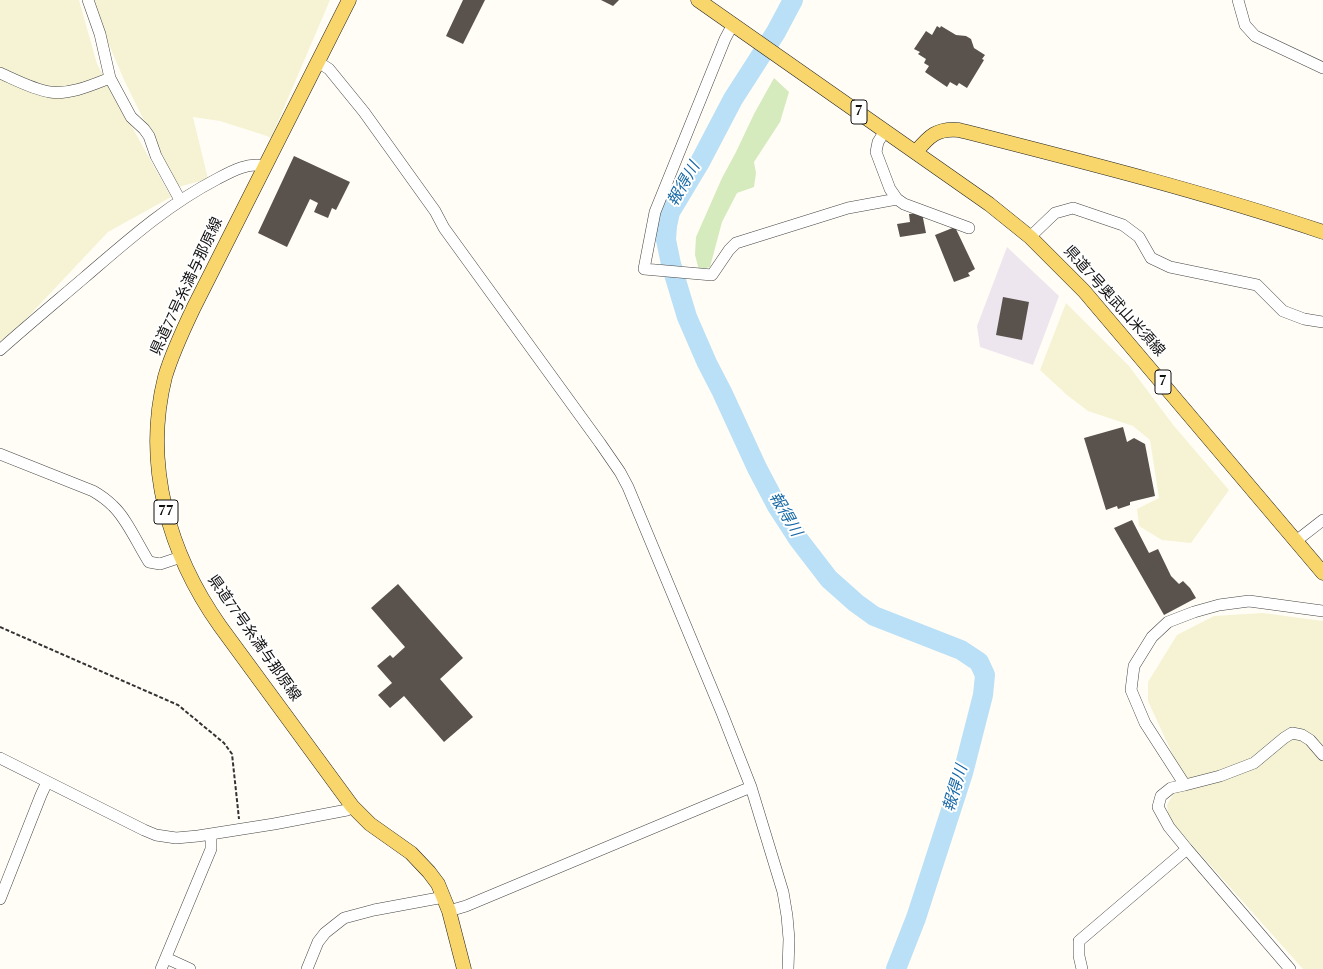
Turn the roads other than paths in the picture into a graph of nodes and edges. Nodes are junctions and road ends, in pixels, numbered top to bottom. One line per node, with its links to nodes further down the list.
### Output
1 (88, 0): 9 (street)
2 (349, 0): 6 (main road, 県道77号糸満与那原線 / 77)
3 (698, 0): 5 (main road, 県道7号奥武山米須線 / 7)
4 (1238, 0): 7 (street)
5 (737, 27): 10 (main road, 県道7号奥武山米須線 / 7); 13 (street)
6 (318, 62): 12 (main road, 県道77号糸満与那原線 / 77); 30 (street)
7 (1323, 68)
8 (0, 73): 9 (street)
9 (110, 78): 14 (street)
10 (884, 131): 11 (main road, 県道7号奥武山米須線 / 7); 13 (street)
11 (916, 152): 16 (main road); 17 (main road, 県道7号奥武山米須線 / 7)
12 (266, 166): 14 (street); 23 (main road, 県道77号糸満与那原線 / 77)
13 (897, 199): 15 (street)
14 (180, 200): 19 (street)
15 (969, 228)
16 (1323, 232)
17 (1030, 237): 18 (street); 22 (main road, 県道7号奥武山米須線 / 7)
18 (1323, 322)
19 (0, 350)
20 (0, 454): 23 (street)
21 (1323, 520): 22 (street)
22 (1296, 541): 24 (main road, 県道7号奥武山米須線 / 7)
23 (181, 557): 31 (main road, 県道77号糸満与那原線 / 77)
24 (1323, 573)
25 (1323, 611): 29 (street)
26 (1323, 755): 29 (street)
27 (0, 758): 28 (street)
28 (47, 782): 32 (street); 35 (street)
29 (1185, 785): 33 (street)
30 (752, 787): 36 (street); 42 (street)
31 (352, 806): 32 (street); 34 (main road, 県道77号糸満与那原線 / 77)
32 (211, 834): 37 (street)
33 (1187, 849): 43 (street); 44 (street)
34 (444, 897): 36 (main road, 県道77号糸満与那原線 / 77); 40 (street)
35 (0, 899)
36 (449, 912): 41 (main road, 県道77号糸満与那原線 / 77)
37 (166, 958): 38 (street); 39 (street)
38 (160, 969)
39 (190, 969)
40 (307, 969)
41 (464, 969)
42 (788, 969)
43 (1082, 969)
44 (1290, 969)

